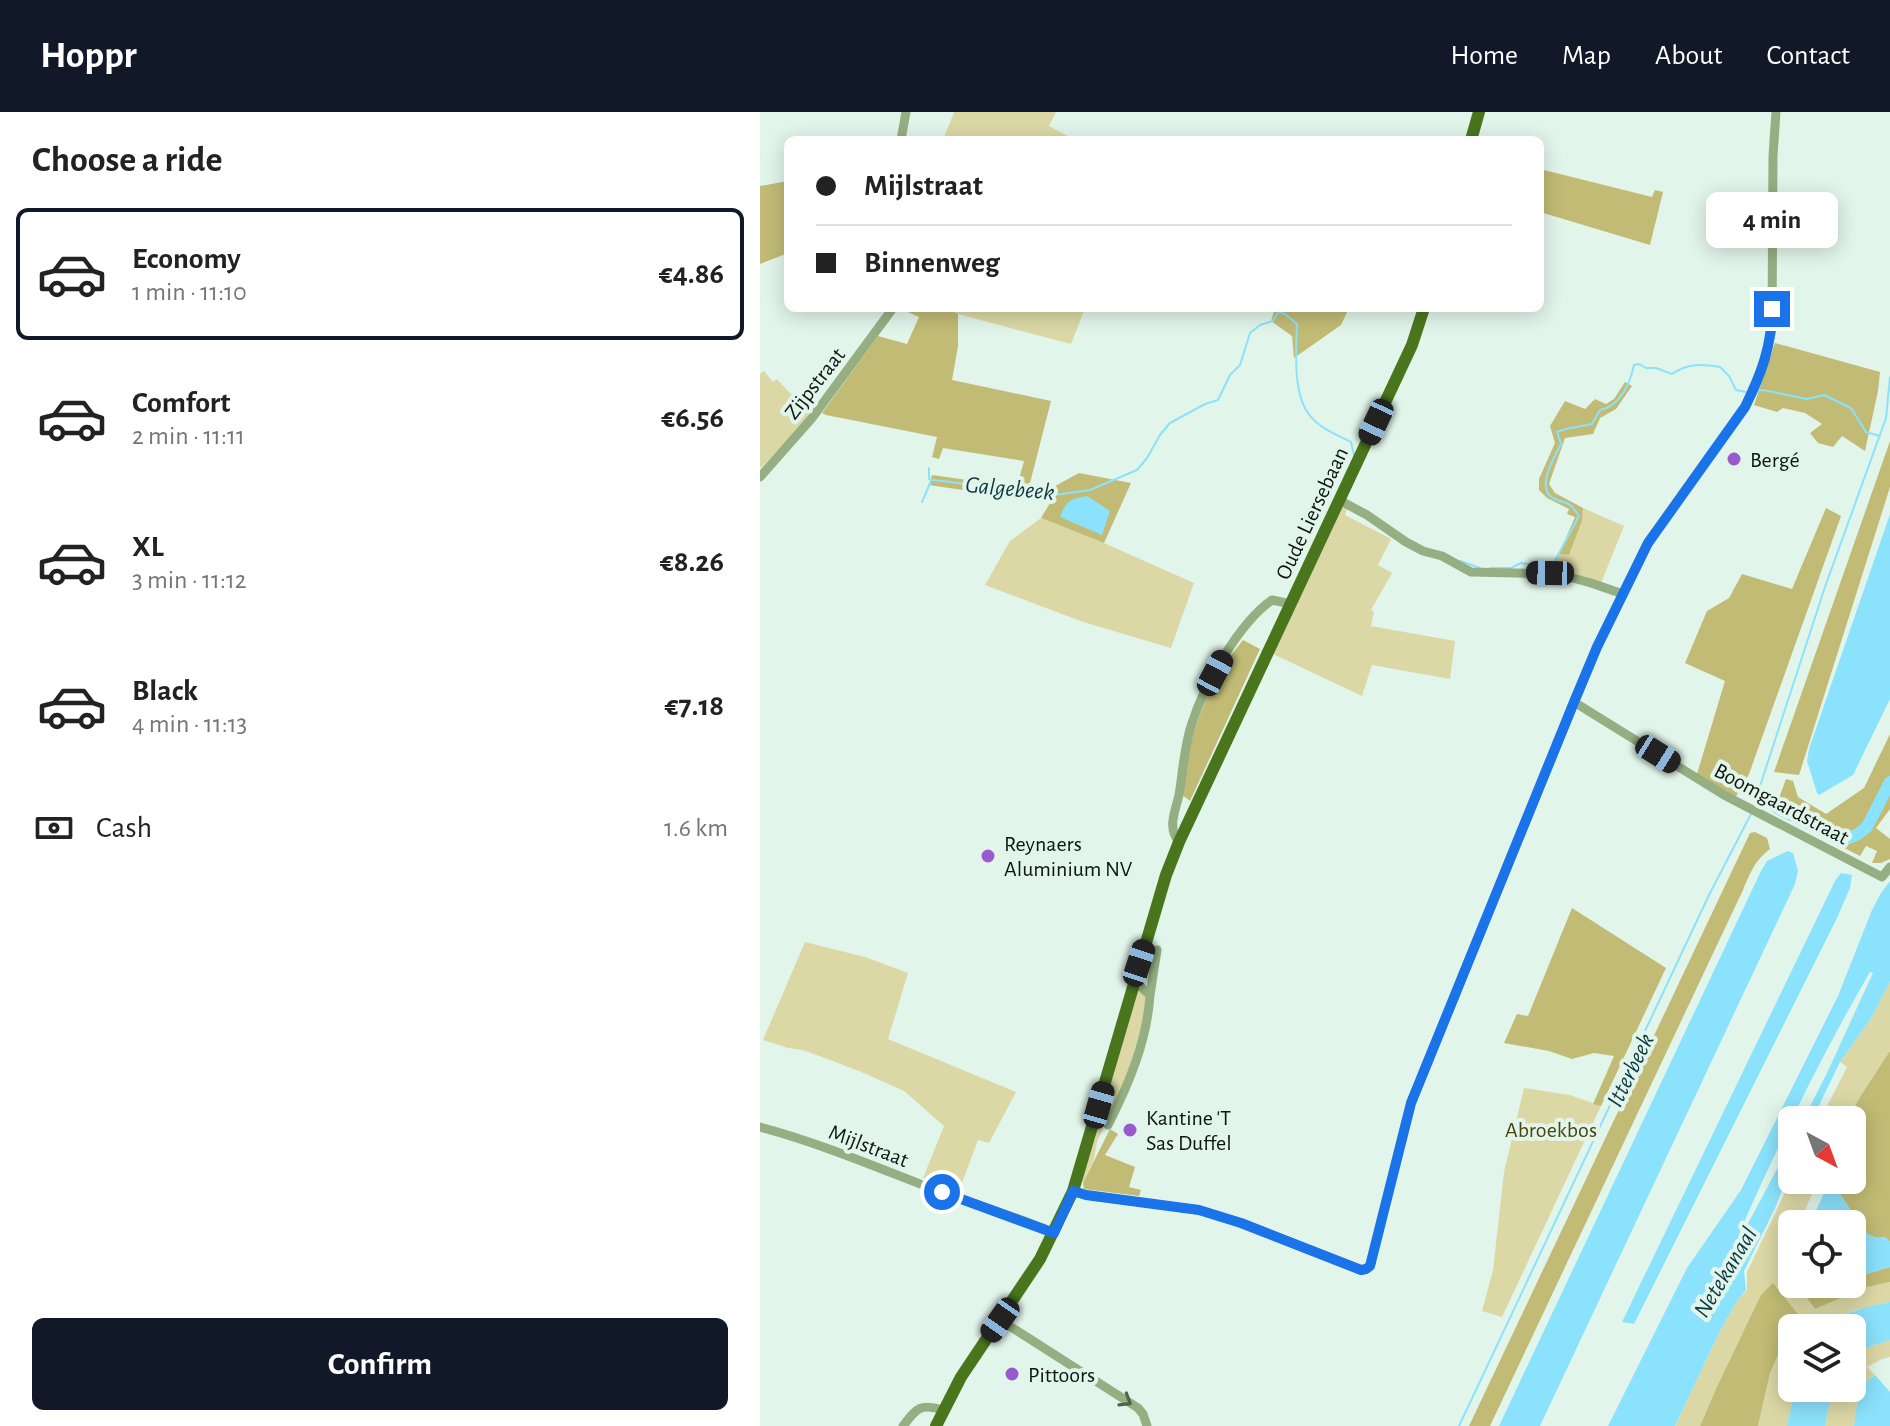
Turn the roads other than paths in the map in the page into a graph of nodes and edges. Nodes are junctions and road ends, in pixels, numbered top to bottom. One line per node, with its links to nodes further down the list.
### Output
1 (906, 112): 4 (street)
2 (1479, 112): 5 (main road)
3 (1776, 112): 10 (street)
4 (902, 136)
5 (1472, 136)
6 (890, 312): 8 (street, Zijpstraat)
7 (1423, 312): 9 (main road, Oude Liersebaan)
8 (760, 477)
9 (1339, 500): 10 (street); 11 (main road, Oude Liersebaan)
10 (1623, 594): 12 (street)
11 (1291, 604): 13 (main road, Oude Liersebaan); 13 (street, Oude Liersebaan)
12 (1574, 702): 14 (street, Boomgaardstraat); 20 (street)
13 (1179, 842): 16 (main road, Oude Liersebaan)
14 (1890, 867)
15 (1157, 950): 17 (street)
16 (1134, 981): 17 (street); 20 (main road, Oude Liersebaan)
17 (1150, 995): 18 (street)
18 (1108, 1125)
19 (760, 1127): 21 (street, Mijlstraat)
20 (1073, 1191): 21 (main road, Oude Liersebaan)
21 (1054, 1233): 22 (main road, Oude Liersebaan)
22 (1000, 1320): 23 (main road, Oude Liersebaan); 26 (street, one-way to 26)
23 (943, 1410): 24 (street); 25 (main road, Oude Liersebaan)
24 (903, 1426)
25 (936, 1426)
26 (1147, 1426)

